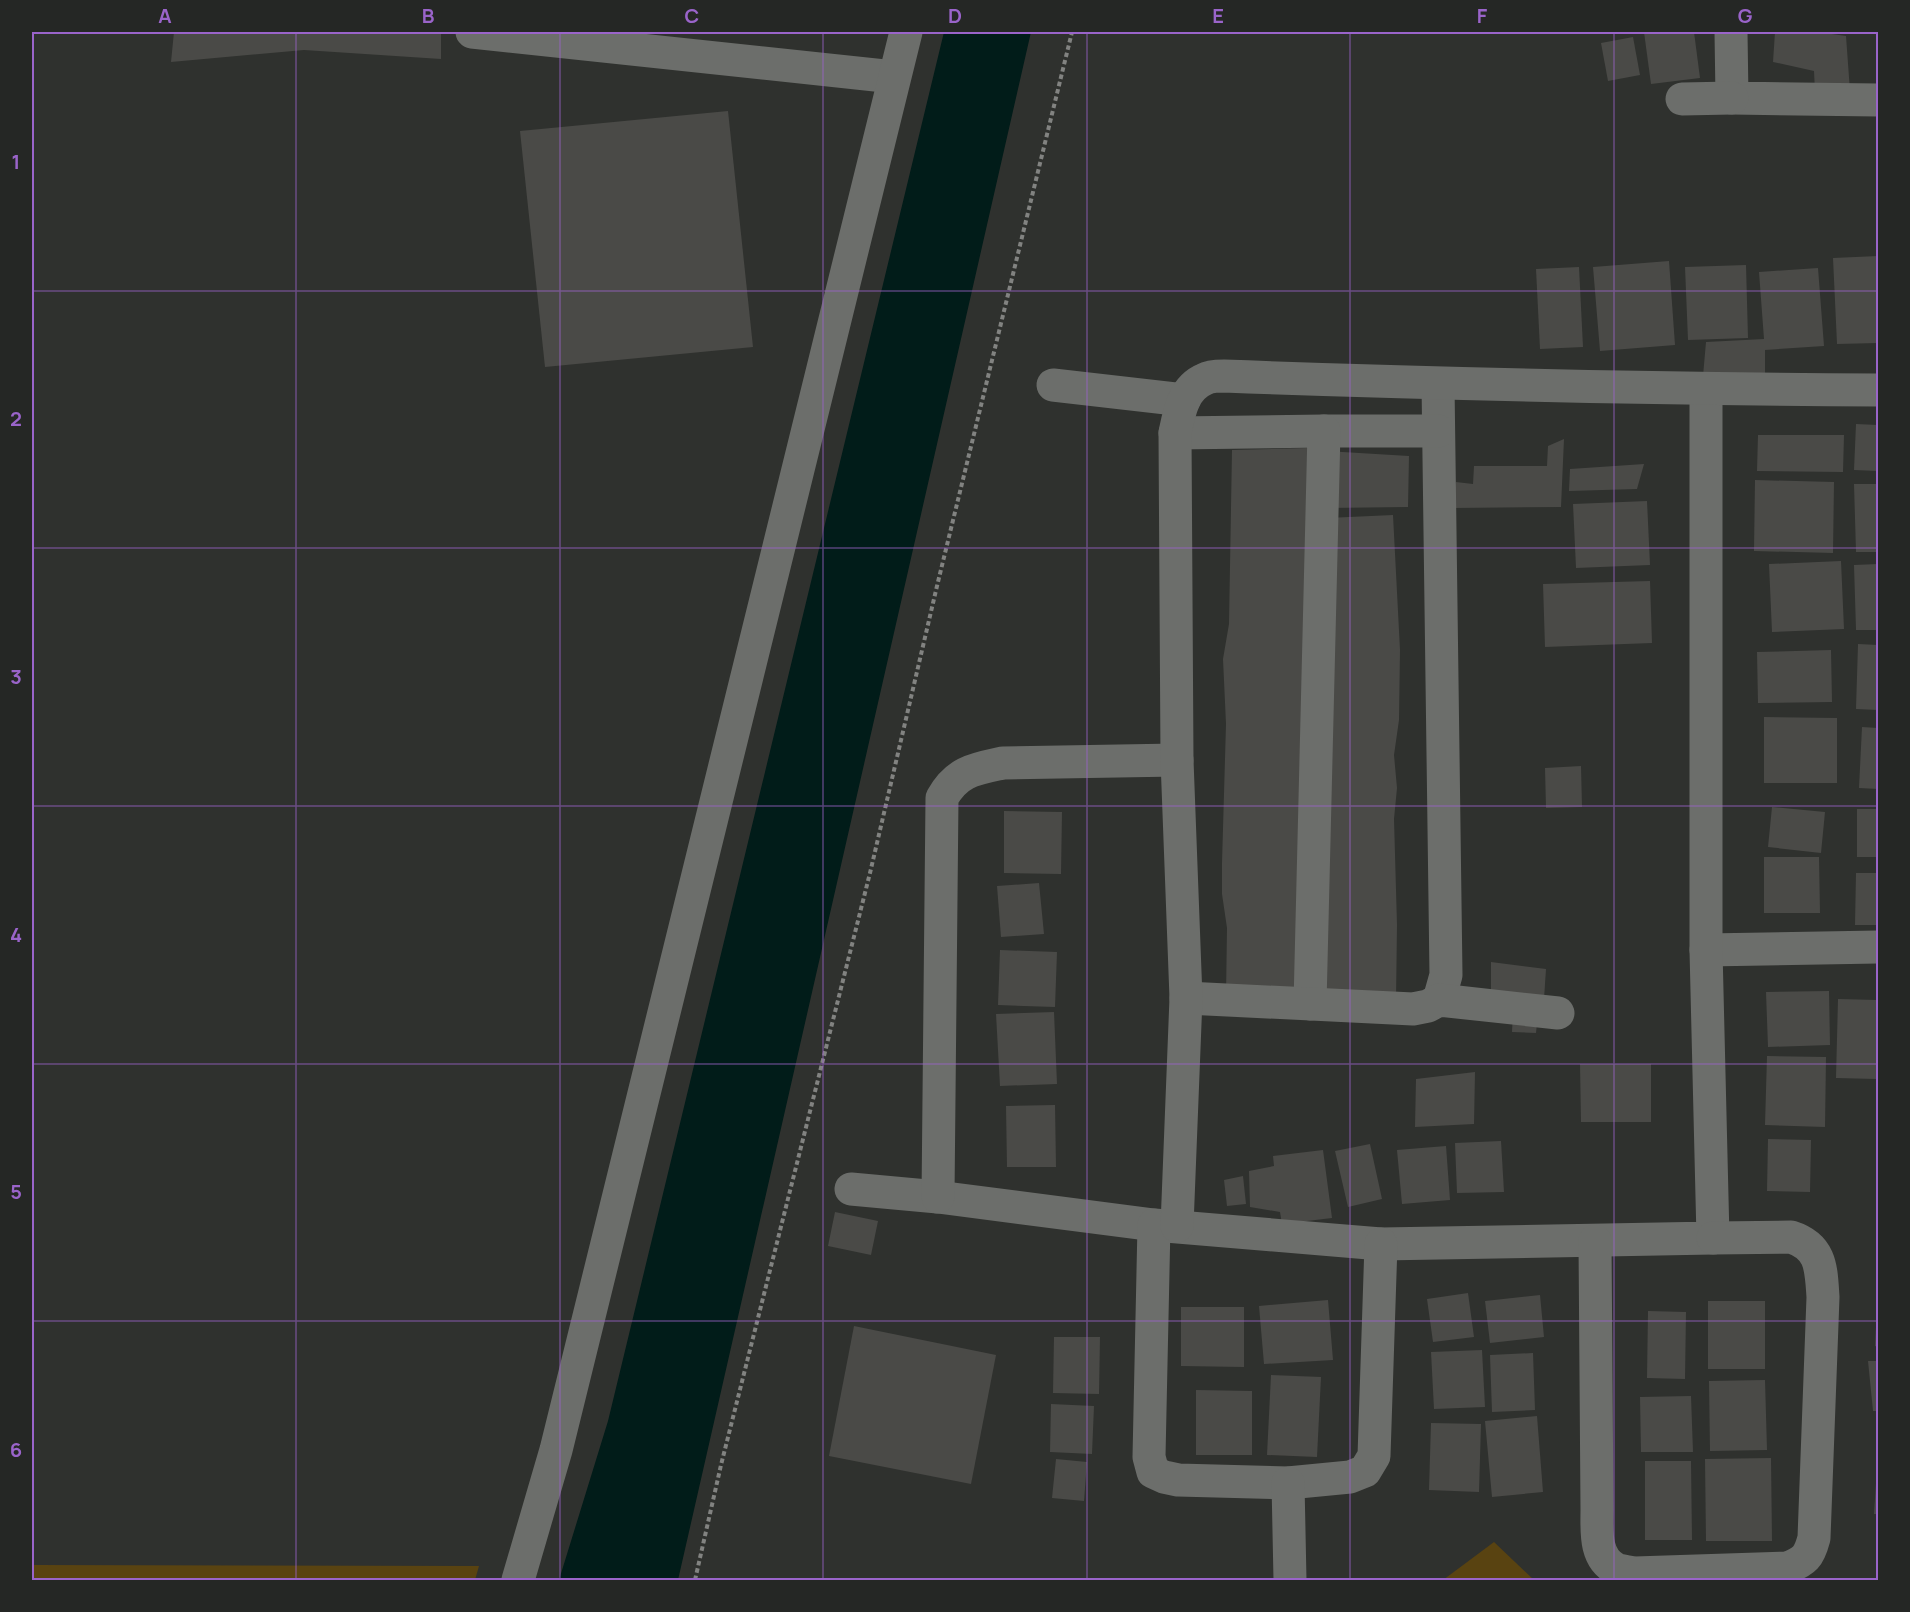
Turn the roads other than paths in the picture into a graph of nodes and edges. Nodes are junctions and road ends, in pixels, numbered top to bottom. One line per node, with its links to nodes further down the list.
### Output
1 (472, 32): 4 (street)
2 (906, 32): 4 (street)
3 (1731, 32): 5 (street)
4 (894, 77): 30 (street)
5 (1732, 98): 6 (street); 7 (street)
6 (1682, 99)
7 (1878, 100)
8 (1438, 384): 10 (street); 12 (street); 14 (street)
9 (1053, 385): 12 (street)
10 (1706, 389): 11 (street); 18 (street)
11 (1878, 390)
12 (1184, 400): 15 (street)
13 (1324, 431): 14 (street); 15 (street); 21 (street)
14 (1438, 431): 20 (street)
15 (1175, 433): 16 (street)
16 (1177, 760): 19 (street); 24 (street)
17 (1878, 947): 18 (street)
18 (1706, 950): 26 (street)
19 (1185, 998): 21 (street); 25 (street)
20 (1439, 1000): 21 (street); 22 (street)
21 (1310, 1004)
22 (1557, 1013)
23 (851, 1189): 24 (street)
24 (938, 1197): 25 (street)
25 (1165, 1226): 28 (street); 29 (street)
26 (1713, 1238): 27 (street); 27 (street)
27 (1595, 1241): 28 (street)
28 (1381, 1244): 29 (street)
29 (1288, 1483): 31 (street)
30 (518, 1581)
31 (1290, 1581)

